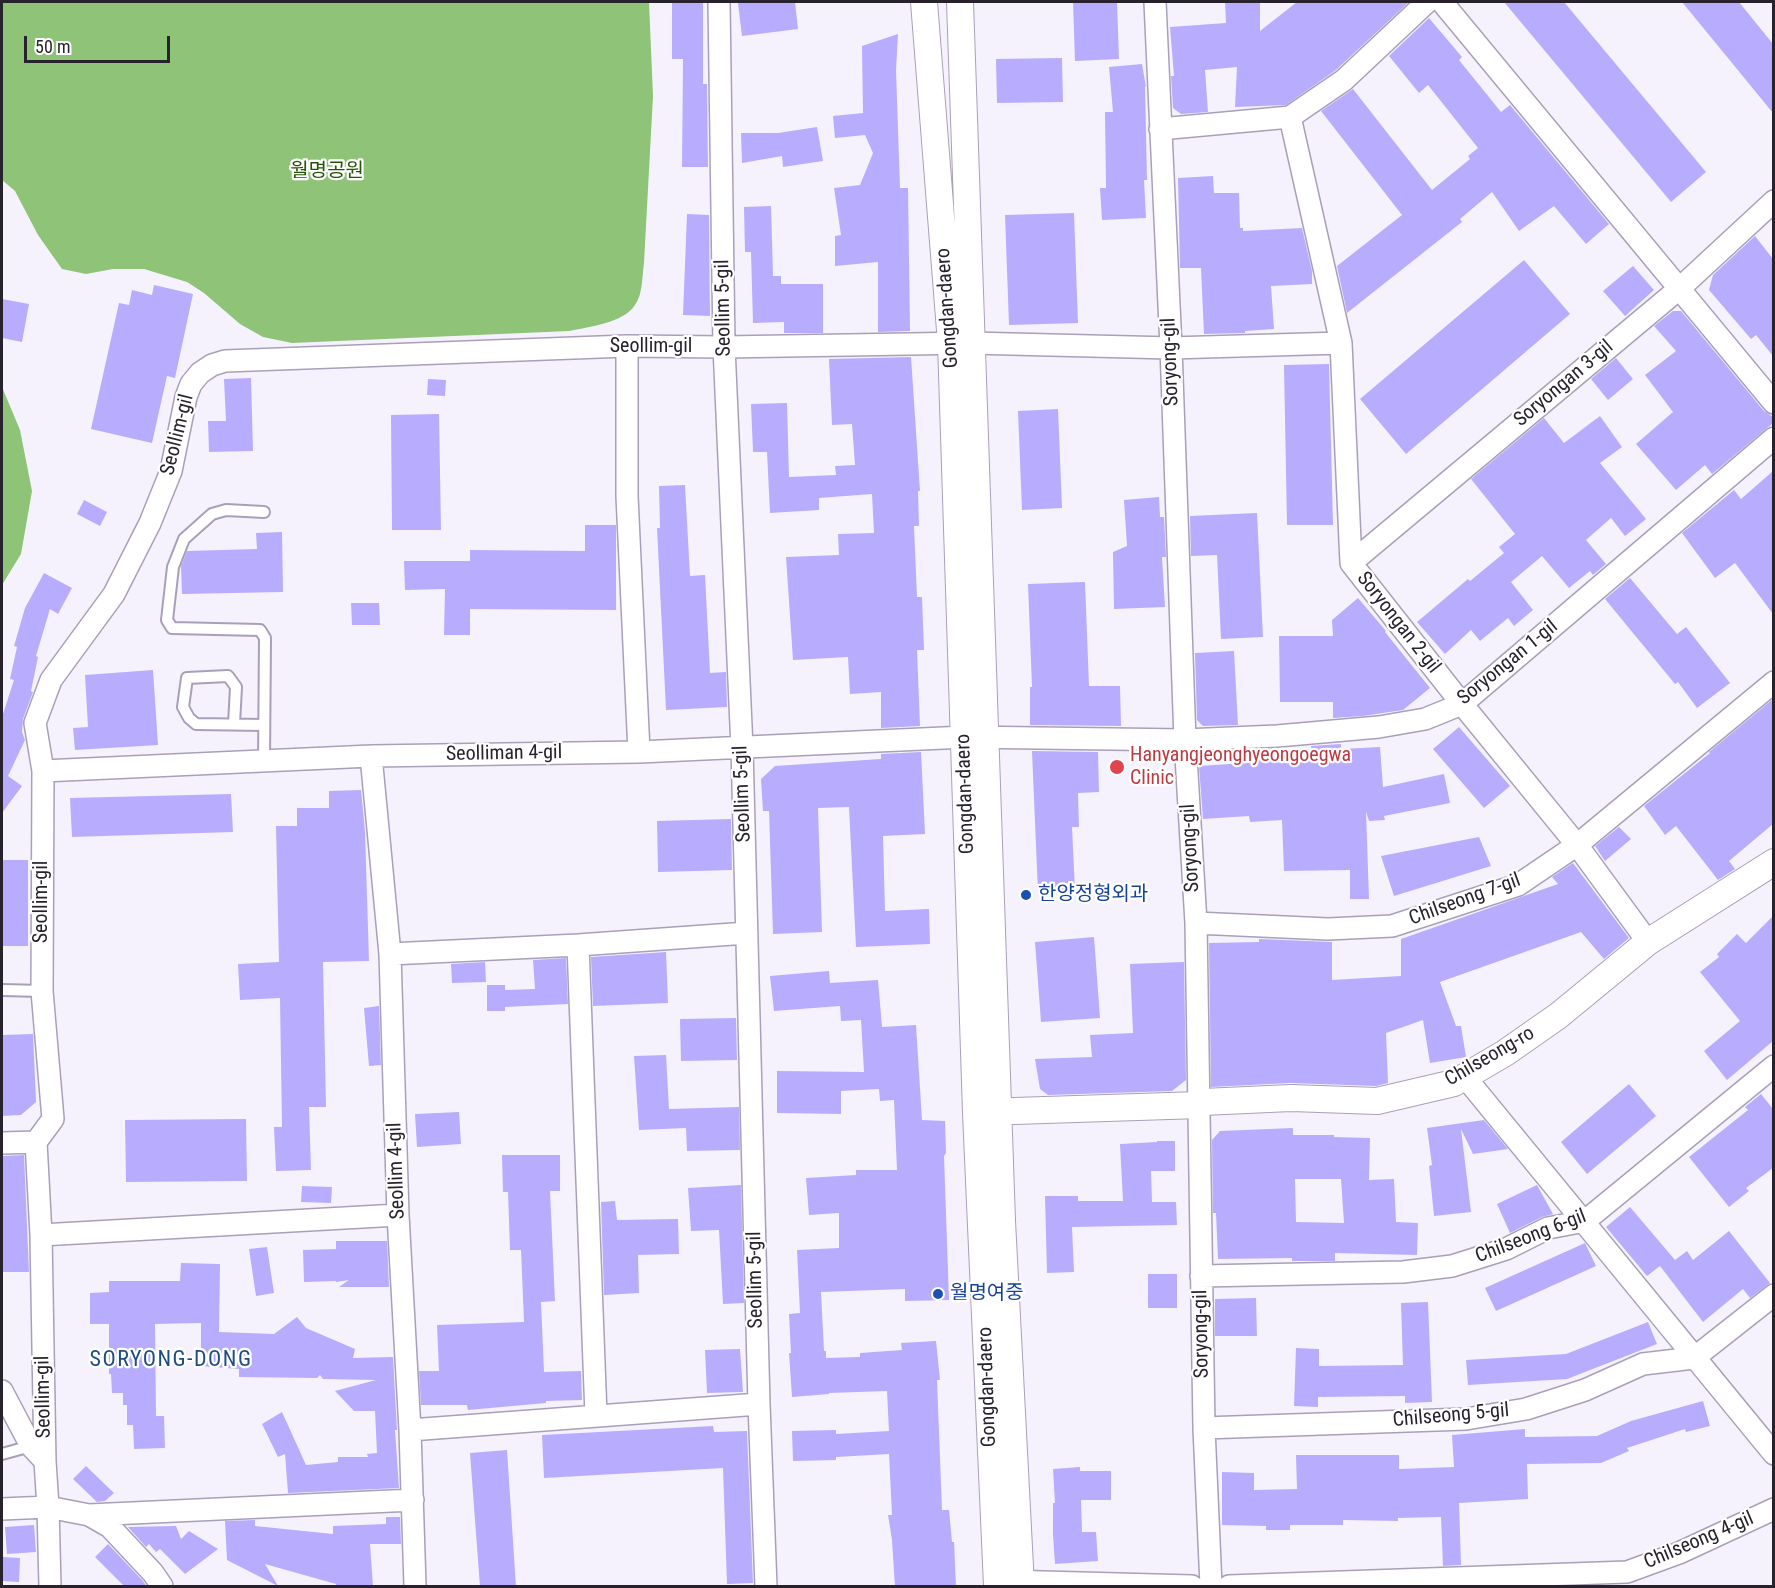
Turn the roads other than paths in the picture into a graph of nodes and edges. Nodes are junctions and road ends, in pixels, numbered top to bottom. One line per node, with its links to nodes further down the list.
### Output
1 (719, 2): 14 (street, Seollim 5-gil)
2 (924, 2): 11 (street, Gongdan-daero)
3 (960, 2): 11 (street, Gongdan-daero)
4 (1155, 2): 8 (street, Soryong-gil)
5 (1427, 2): 7 (street)
6 (1442, 2): 10 (street)
7 (1290, 117): 8 (street); 12 (street, Soryongan 2-gil)
8 (1160, 129): 15 (street, Soryong-gil)
9 (1773, 201): 10 (street, Soryongan 3-gil)
10 (1680, 288): 16 (street); 19 (street, Soryongan 3-gil)
11 (961, 343): 14 (street, Seollim-gil); 15 (street, Seollim-gil); 24 (street, Gongdan-daero)
12 (1341, 343): 15 (street, Seollim-gil); 19 (street, Soryongan 2-gil)
13 (627, 346): 14 (street, Seollim-gil); 27 (street); 30 (street, Seollim-gil)
14 (724, 347): 26 (street, Seollim 5-gil)
15 (1171, 348): 25 (street, Soryong-gil)
16 (1773, 404)
17 (1773, 438): 21 (street, Soryongan 1-gil)
18 (264, 512): 23 (lane)
19 (1351, 562): 21 (street, Soryongan 2-gil)
20 (1773, 682): 31 (street, Chilseong 7-gil)
21 (1462, 704): 25 (street, Soryongan 1-gil); 31 (street, Soryongan 2-gil)
22 (234, 724): 22 (lane); 23 (lane)
23 (264, 725): 29 (lane)
24 (975, 737): 25 (street, Soryongan 1-gil); 26 (street, Seolliman 4-gil); 43 (street, Gongdan-daero)
25 (1185, 740): 33 (street, Soryong-gil)
26 (742, 748): 27 (street, Seolliman 4-gil); 34 (street, Seollim 5-gil)
27 (639, 752): 28 (street, Seolliman 4-gil)
28 (371, 756): 29 (street, Seolliman 4-gil); 37 (street, Seollim 4-gil)
29 (264, 761): 30 (street, Seolliman 4-gil)
30 (43, 771): 39 (street, Seollim-gil)
31 (1577, 845): 33 (street, Chilseong 7-gil); 35 (street, Soryongan 2-gil)
32 (1773, 862): 35 (street, Chilseong-ro)
33 (1196, 923): 42 (street, Soryong-gil)
34 (747, 933): 36 (street); 53 (street, Seollim 5-gil)
35 (1648, 942): 41 (street, Chilseong-ro)
36 (578, 945): 37 (street); 54 (street)
37 (390, 954): 46 (street, Seollim 4-gil)
38 (2, 990): 39 (lane)
39 (42, 991): 44 (street, Seollim-gil)
40 (1773, 1066): 47 (street, Chilseong 6-gil)
41 (1465, 1077): 42 (street, Chilseong-ro); 47 (street)
42 (1200, 1105): 43 (street, Chilseong-ro); 49 (street, Soryong-gil)
43 (987, 1112): 66 (street, Gongdan-daero)
44 (36, 1142): 45 (street); 48 (street, Seollim-gil)
45 (2, 1143)
46 (398, 1215): 48 (street); 56 (street, Seollim 4-gil)
47 (1585, 1221): 49 (street, Chilseong 6-gil); 51 (street)
48 (41, 1235): 58 (street, Seollim-gil)
49 (1201, 1276): 55 (street, Soryong-gil)
50 (1773, 1294): 51 (street)
51 (1694, 1358): 55 (street, Chilseong 5-gil); 59 (street)
52 (2, 1391): 58 (street)
53 (759, 1404): 54 (street); 70 (street, Seollim 5-gil)
54 (596, 1415): 56 (street)
55 (1204, 1428): 72 (street, Soryong-gil)
56 (410, 1430): 60 (street, Seollim 4-gil)
57 (2, 1454): 58 (lane)
58 (38, 1454): 61 (street, Seollim-gil)
59 (1773, 1454)
60 (413, 1500): 64 (street); 69 (street, Seollim 4-gil)
61 (48, 1507): 62 (street); 64 (street); 67 (street, Seollim-gil)
62 (2, 1509)
63 (1773, 1509): 65 (street, Chilseong 4-gil)
64 (89, 1515): 68 (street)
65 (1628, 1579): 73 (street, Chilseong 4-gil)
66 (1009, 1584): 71 (street)
67 (50, 1587)
68 (162, 1587)
69 (415, 1587)
70 (766, 1587)
71 (1192, 1587)
72 (1211, 1587)
73 (1228, 1587)

